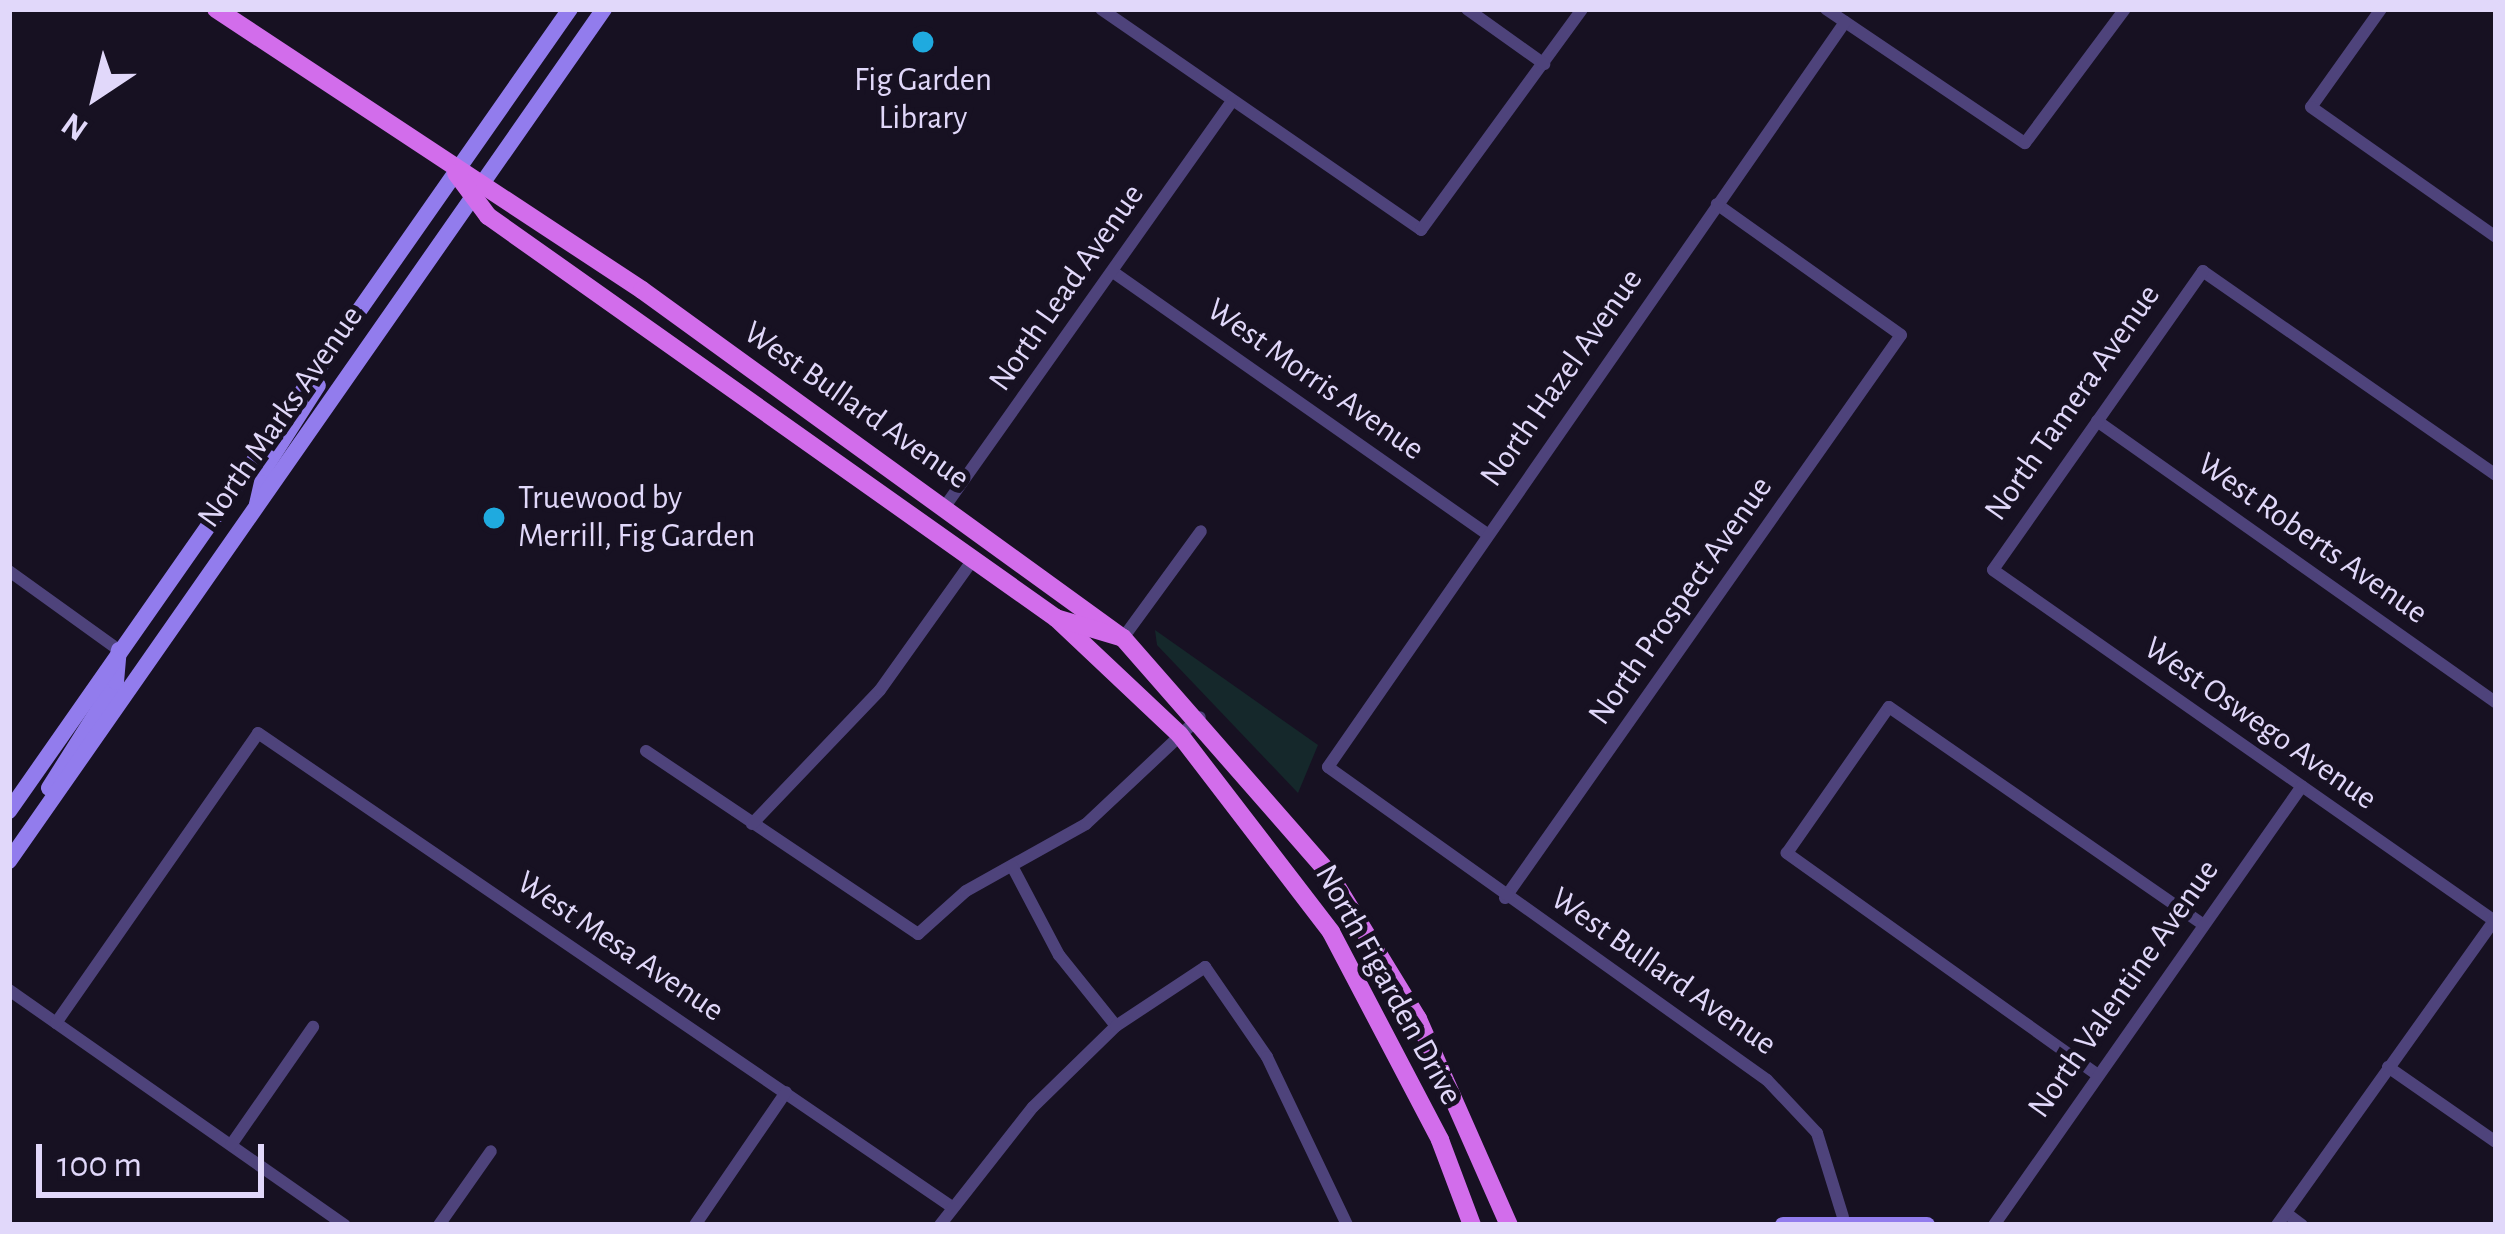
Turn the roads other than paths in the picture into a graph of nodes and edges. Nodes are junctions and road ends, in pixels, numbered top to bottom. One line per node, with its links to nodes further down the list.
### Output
1 (216, 9): 13 (main road, West Bullard Avenue)
2 (570, 9): 13 (main road, North Marks Avenue)
3 (604, 9): 14 (main road, North Marks Avenue)
4 (1101, 9): 12 (street)
5 (1467, 9): 11 (street)
6 (1582, 9): 11 (street)
7 (1826, 9): 10 (street)
8 (2125, 9): 10 (street)
9 (2381, 9): 17 (street)
10 (1844, 22): 16 (street, North Hazel Avenue)
11 (1544, 64): 12 (street)
12 (1232, 101): 18 (street, North Lead Avenue)
13 (456, 173): 14 (main road, West Bullard Avenue); 15 (main road, West Bullard Avenue); 21 (main road, North Marks Avenue)
14 (484, 182): 15 (main road, North Marks Avenue); 20 (main road, West Bullard Avenue)
15 (470, 202): 19 (main road, West Bullard Avenue); 25 (main road, North Marks Avenue)
16 (1717, 204): 27 (street, North Hazel Avenue); 45 (street, North Prospect Avenue)
17 (2496, 237)
18 (1113, 272): 24 (street, North Lead Avenue); 27 (street, West Morris Avenue)
19 (689, 357): 20 (main road); 28 (main road, West Bullard Avenue)
20 (730, 360): 24 (main road, West Bullard Avenue)
21 (320, 367): 25 (main road); 33 (main road, North Marks Avenue)
22 (2097, 421): 23 (street, North Tamera Avenue); 29 (street, North Tamera Avenue); 34 (street, West Roberts Avenue)
23 (2496, 475)
24 (946, 506): 32 (main road, West Bullard Avenue)
25 (257, 507): 40 (main road, North Marks Avenue)
26 (1201, 531): 32 (street)
27 (1486, 533): 38 (street, North Hazel Avenue)
28 (976, 557): 31 (main road, West Bullard Avenue); 42 (street)
29 (1993, 570): 39 (street, West Oswego Avenue)
30 (9, 571): 33 (street)
31 (1056, 618): 32 (main road); 36 (main road, West Bullard Avenue)
32 (1123, 638): 35 (main road, West Bullard Avenue)
33 (119, 650): 40 (main road); 41 (main road, North Marks Avenue)
34 (2496, 702)
35 (1201, 716): 36 (street); 67 (main road, North Figarden Drive)
36 (1180, 736): 44 (street); 66 (main road, North Figarden Drive)
37 (646, 751): 42 (street)
38 (1328, 767): 45 (street, West Bullard Avenue)
39 (2302, 786): 46 (street, West Oswego Avenue); 47 (street, North Valentine Avenue)
40 (50, 800): 43 (main road, North Marks Avenue)
41 (9, 812)
42 (752, 824): 44 (street)
43 (9, 861)
44 (1012, 866): 50 (street)
45 (1505, 898): 59 (street, West Bullard Avenue)
46 (2495, 922): 52 (street)
47 (2202, 924): 53 (street, North Valentine Avenue); 53 (street)
48 (9, 990): 49 (street)
49 (56, 1023): 54 (street, West Mesa Avenue); 56 (street)
50 (1116, 1026): 58 (street); 65 (street)
51 (313, 1027): 56 (street)
52 (2388, 1067): 55 (street); 60 (street)
53 (2095, 1073): 70 (street, North Valentine Avenue)
54 (786, 1092): 58 (street, West Mesa Avenue); 63 (street)
55 (2496, 1142)
56 (231, 1145): 61 (street)
57 (490, 1151): 62 (street)
58 (952, 1207): 64 (street)
59 (1843, 1217): 68 (main road); 69 (main road)
60 (2281, 1219): 71 (street)
61 (345, 1225)
62 (439, 1225)
63 (695, 1225)
64 (940, 1225)
65 (1347, 1225)
66 (1472, 1225)
67 (1509, 1225)
68 (1783, 1225)
69 (1927, 1225)
70 (1994, 1225)
71 (2302, 1225)

